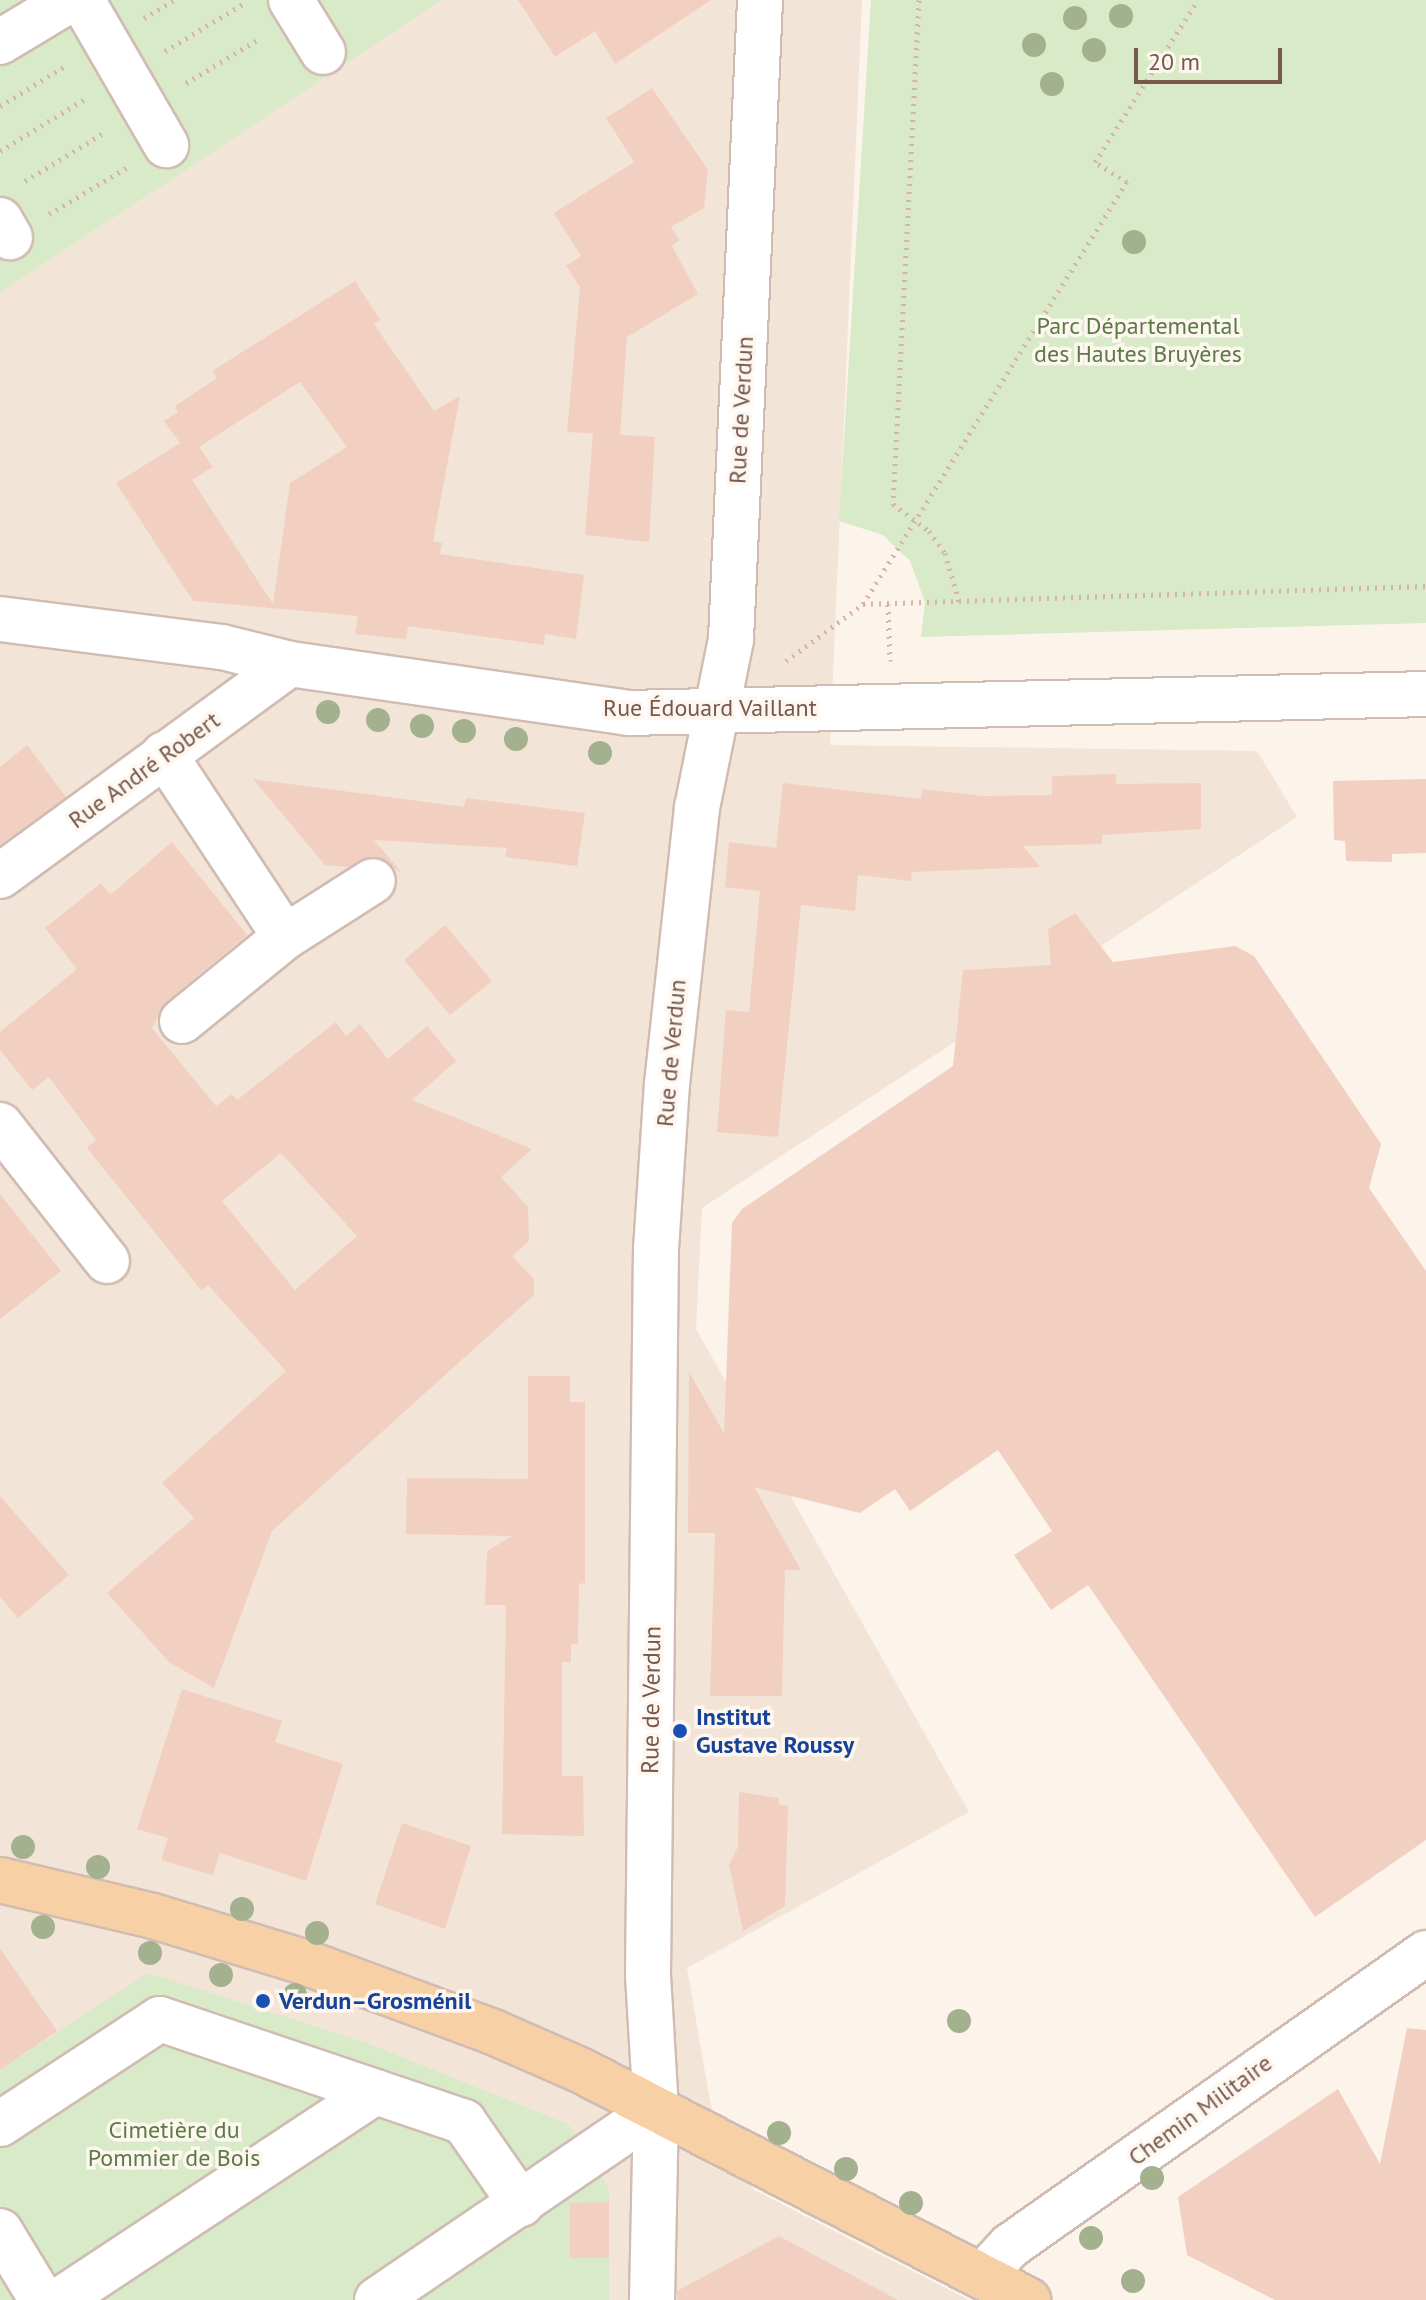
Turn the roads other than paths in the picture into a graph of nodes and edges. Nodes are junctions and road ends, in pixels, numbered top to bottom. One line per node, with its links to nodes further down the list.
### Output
1 (70, 0): 5 (street)
2 (82, 0): 7 (street)
3 (291, 0): 6 (street)
4 (760, 0): 11 (street, Rue de Verdun)
5 (0, 42)
6 (323, 52)
7 (166, 145)
8 (0, 619): 9 (street, Rue Édouard Vaillant)
9 (290, 664): 11 (street, Rue Édouard Vaillant); 12 (street, Rue André Robert)
10 (1426, 694): 11 (street, Rue Édouard Vaillant)
11 (716, 712): 22 (street, Rue de Verdun)
12 (164, 754): 13 (street, Rue André Robert); 15 (street)
13 (0, 876)
14 (373, 881): 15 (street)
15 (285, 937): 16 (street)
16 (182, 1021)
17 (0, 1125): 18 (street)
18 (107, 1261)
19 (0, 1880): 22 (main road)
20 (1426, 1953): 26 (street, Chemin Militaire)
21 (376, 2092): 23 (street); 24 (street); 28 (street)
22 (656, 2110): 24 (street); 26 (main road); 30 (street, Rue de Verdun)
23 (0, 2124)
24 (521, 2204): 29 (street)
25 (0, 2231): 27 (street)
26 (982, 2276): 31 (main road)
27 (42, 2300)
28 (60, 2300)
29 (377, 2300)
30 (652, 2300)
31 (1028, 2300)

